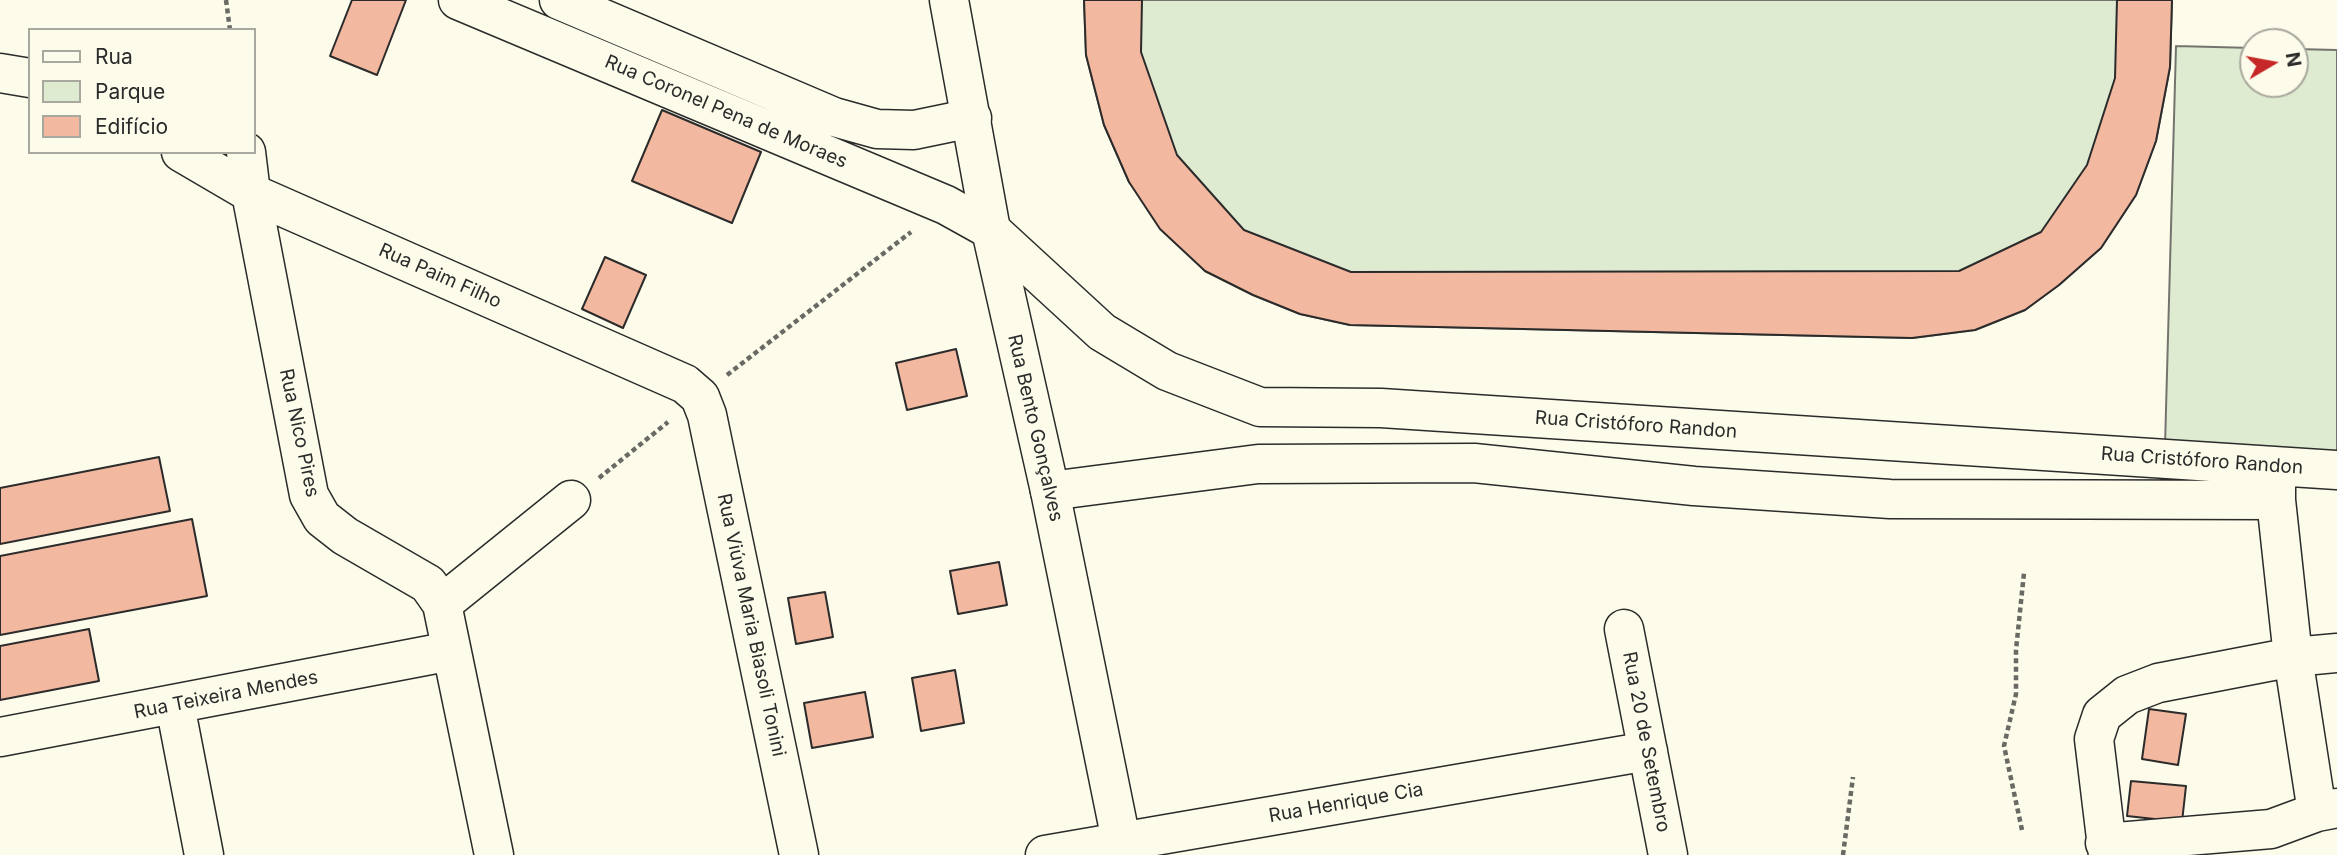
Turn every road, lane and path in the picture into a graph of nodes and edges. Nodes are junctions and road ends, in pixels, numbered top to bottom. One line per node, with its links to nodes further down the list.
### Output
1 (226, 0): 5 (path)
2 (458, 0): 12 (street, Rua Coronel Pena de Moraes)
3 (559, 0): 8 (street, Rua Coronel Pena de Moraes)
4 (949, 0): 8 (street, Rua Bento Gonçalves)
5 (230, 28)
6 (0, 73): 7 (street)
7 (28, 78)
8 (972, 118): 13 (street, Rua Bento Gonçalves)
9 (184, 154): 11 (street, Rua Paim Filho)
10 (246, 154): 11 (street, Rua Nico Pires)
11 (251, 192): 14 (street, Rua Paim Filho); 20 (street, Rua Nico Pires)
12 (946, 205): 13 (street, Rua Coronel Pena de Moraes); 14 (path)
13 (991, 230): 16 (street, Rua Cristóforo Randon); 17 (street, Rua Bento Gonçalves)
14 (700, 397): 18 (path); 35 (street, Rua Viúva Maria Biasoli Tonini)
15 (2337, 470): 16 (street, Rua Cristóforo Randon)
16 (2276, 483): 17 (street); 24 (street)
17 (1050, 491): 31 (street, Rua Bento Gonçalves)
18 (571, 500): 20 (street)
19 (2024, 573): 30 (path)
20 (442, 604): 22 (street)
21 (1624, 629): 27 (street, Rua 20 de Setembro)
22 (451, 651): 25 (street, Rua Teixeira Mendes); 34 (street)
23 (2337, 653): 24 (street)
24 (2293, 657): 29 (street); 32 (street)
25 (176, 705): 26 (street, Rua Teixeira Mendes); 33 (street)
26 (0, 737)
27 (1648, 751): 31 (street, Rua Henrique Cia); 37 (street, Rua 20 de Setembro)
28 (1853, 776): 38 (path)
29 (2327, 810): 32 (street)
30 (2022, 830)
31 (1123, 848): 36 (street, Rua Henrique Cia)
32 (2106, 849)
33 (204, 855)
34 (495, 855)
35 (799, 855)
36 (1045, 855)
37 (1668, 855)
38 (1843, 855)

